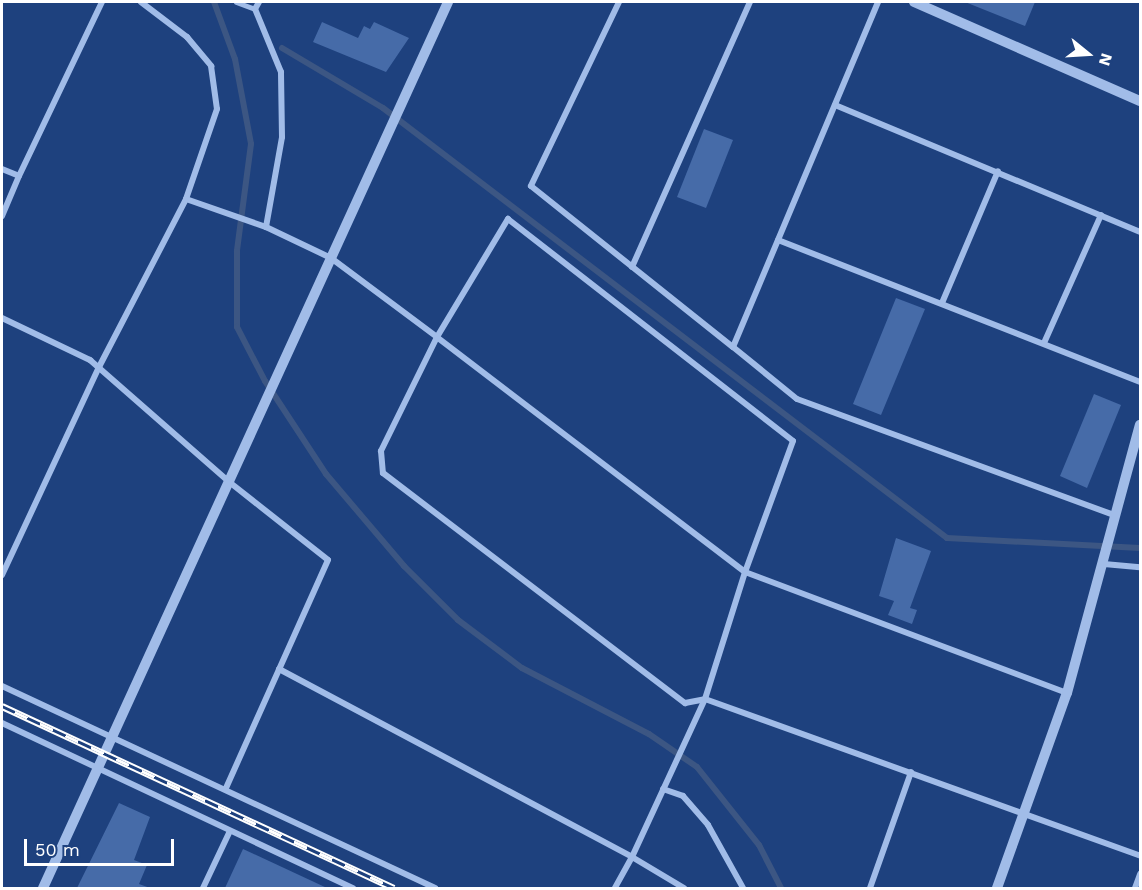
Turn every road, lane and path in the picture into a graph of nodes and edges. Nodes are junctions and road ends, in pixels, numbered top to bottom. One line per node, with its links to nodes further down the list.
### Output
1 (102, 2): 15 (street)
2 (141, 2): 16 (street)
3 (236, 2): 10 (street)
4 (259, 2): 10 (street)
5 (448, 2): 22 (street)
6 (619, 2): 23 (street)
7 (750, 2): 23 (street)
8 (878, 2): 12 (street)
9 (914, 2): 11 (street)
10 (255, 9): 19 (street)
11 (1140, 101)
12 (835, 105): 14 (street); 21 (street)
13 (2, 169): 15 (street)
14 (998, 171): 17 (street); 24 (street)
15 (19, 176): 18 (street)
16 (186, 199): 19 (street); 29 (street)
17 (1101, 215): 20 (street); 27 (street)
18 (2, 216)
19 (266, 227): 22 (street)
20 (1140, 232)
21 (778, 240): 24 (street); 28 (street)
22 (331, 258): 26 (street); 32 (street)
23 (632, 267): 28 (street)
24 (942, 303): 27 (street)
25 (2, 318): 29 (street)
26 (437, 337): 36 (street); 36 (street); 41 (street)
27 (1044, 343): 30 (street)
28 (733, 347): 33 (street)
29 (99, 367): 32 (street); 37 (street)
30 (1140, 382)
31 (1140, 425): 33 (street)
32 (228, 481): 38 (street); 43 (street)
33 (1114, 515): 34 (street)
34 (1105, 559): 35 (street); 40 (street)
35 (1140, 567)
36 (745, 572): 40 (street); 41 (street)
37 (2, 575)
38 (279, 669): 46 (street); 51 (street)
39 (2, 686): 43 (street)
40 (1067, 693): 48 (street)
41 (705, 699): 45 (street); 47 (street)
42 (2, 723): 44 (street)
43 (112, 737): 44 (street); 46 (street)
44 (99, 769): 49 (street); 53 (street)
45 (911, 771): 48 (street); 60 (street)
46 (226, 788): 56 (street)
47 (663, 789): 51 (street); 59 (street)
48 (1025, 812): 50 (street); 61 (street)
49 (230, 831): 54 (street); 55 (street)
50 (1140, 856)
51 (632, 857): 57 (street); 58 (street)
52 (1140, 874): 62 (street)
53 (43, 888)
54 (203, 888)
55 (353, 888)
56 (435, 888)
57 (615, 888)
58 (684, 888)
59 (743, 888)
60 (870, 888)
61 (997, 888)
62 (1135, 888)

